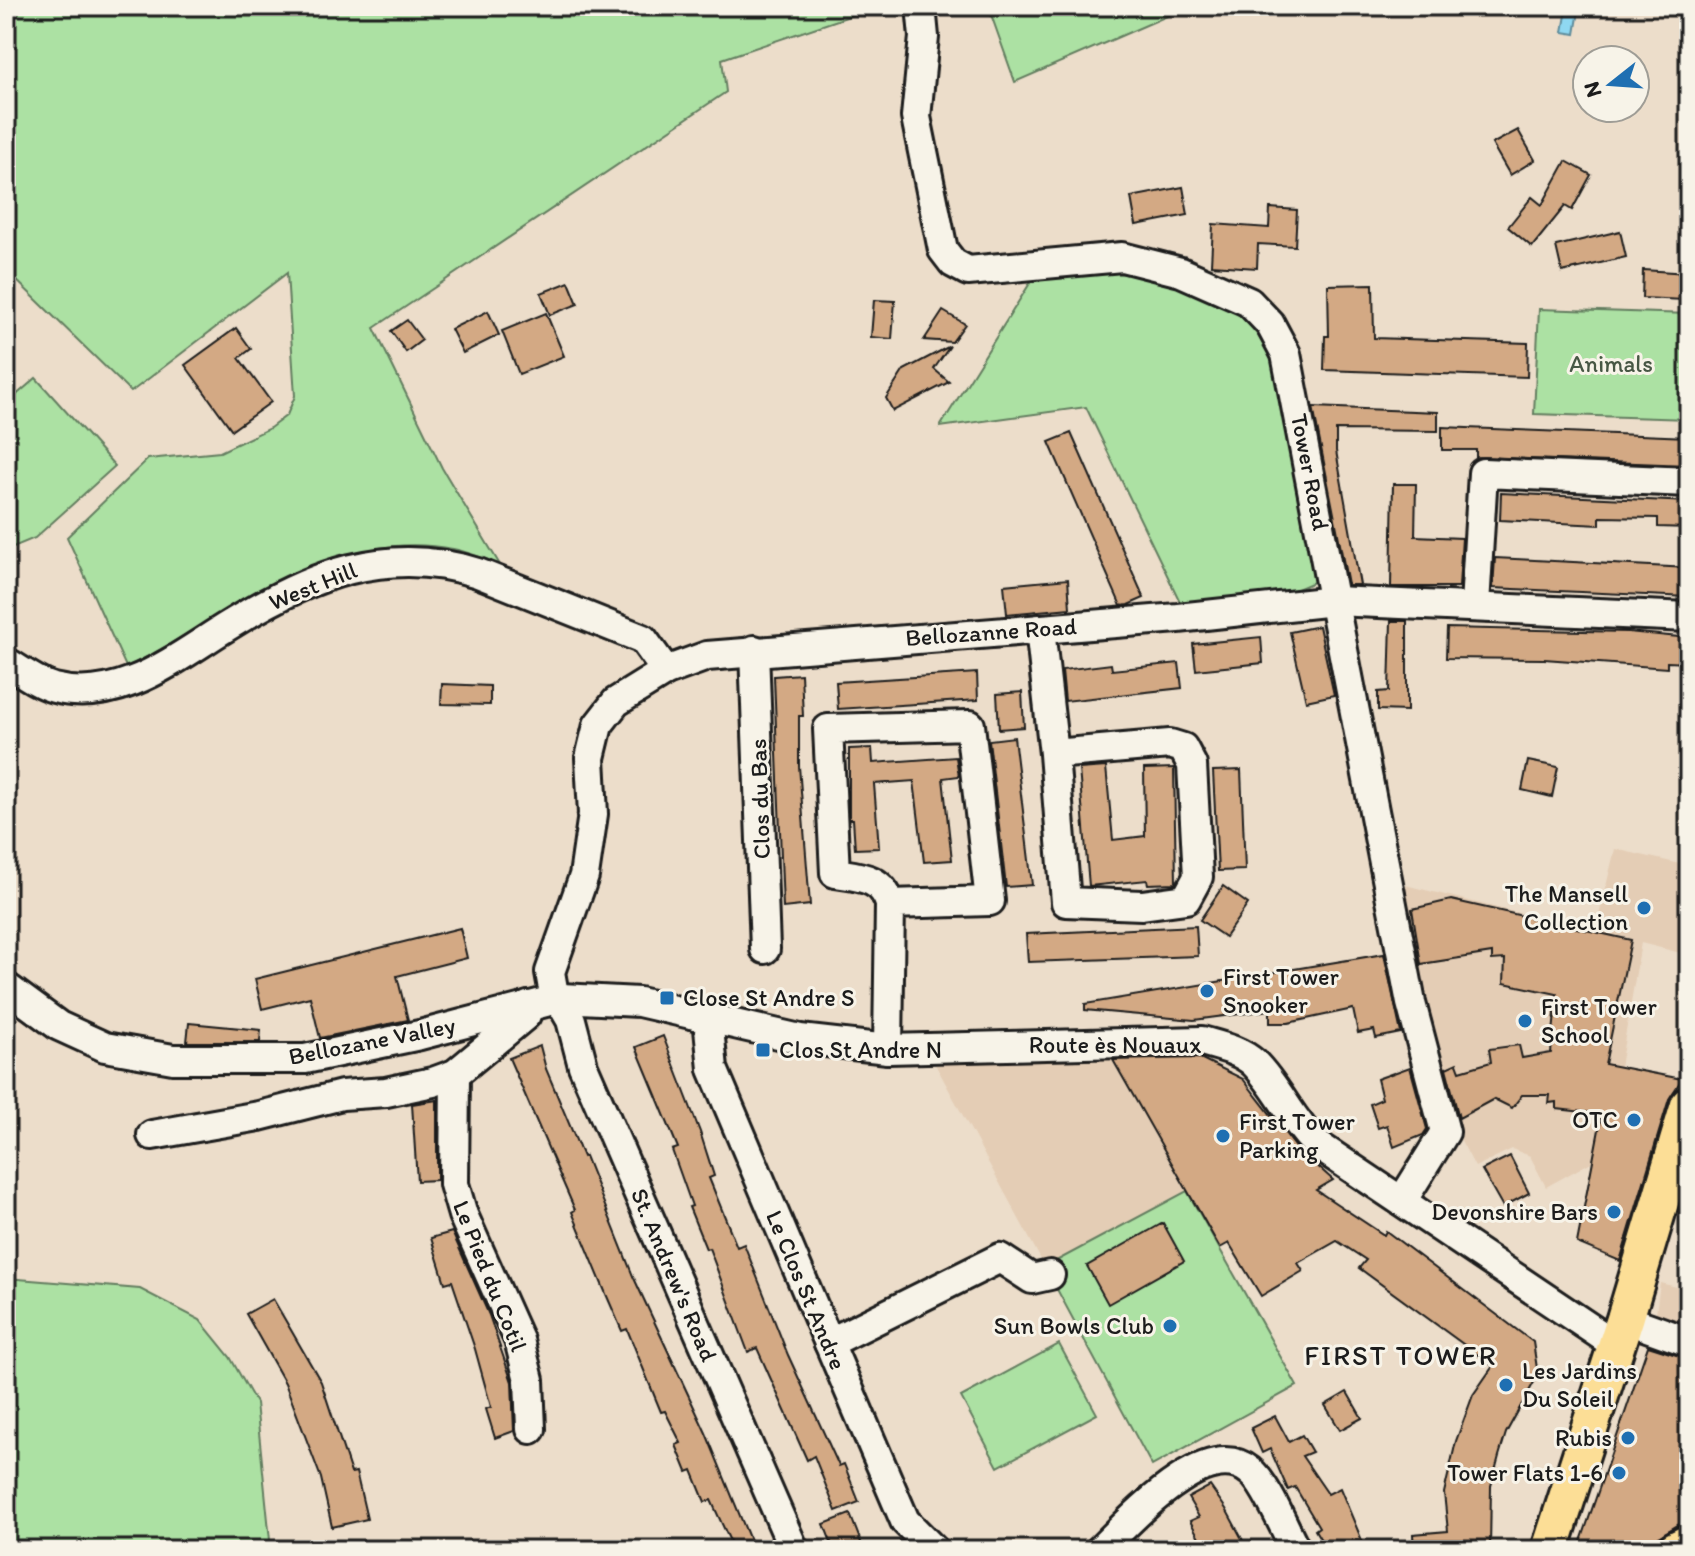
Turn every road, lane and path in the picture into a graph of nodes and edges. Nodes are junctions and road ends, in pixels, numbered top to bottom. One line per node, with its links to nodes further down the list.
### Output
1 (921, 6): 3 (street, Tower Road)
2 (1689, 482): 4 (street)
3 (1334, 601): 4 (street, Bellozanne Road); 6 (street, Bellozanne Road); 21 (street, Tower Road)
4 (1475, 605): 5 (street, Bellozanne Road)
5 (1689, 617)
6 (1040, 629): 7 (street, Bellozanne Road); 10 (street)
7 (754, 650): 9 (street, Bellozanne Road); 12 (street, Clos du Bas)
8 (6, 662): 9 (street, West Hill)
9 (666, 671): 14 (street, Bellozanne Road)
10 (1054, 754): 10 (street)
11 (890, 904): 11 (street); 17 (street)
12 (765, 949)
13 (6, 987): 15 (street, Bellozane Valley)
14 (561, 998): 15 (street, Bellozane Valley); 16 (street, Route ès Nouaux); 28 (street, St. Andrew's Road)
15 (528, 1006): 18 (street)
16 (708, 1018): 17 (street, Route ès Nouaux); 25 (street, Le Clos St Andre)
17 (888, 1049): 21 (street, Route ès Nouaux)
18 (455, 1074): 20 (street); 26 (street, Le Pied du Cotil)
19 (1689, 1105): 23 (main road)
20 (152, 1135)
21 (1402, 1201): 23 (street, Route ès Nouaux)
22 (1050, 1275): 25 (street)
23 (1621, 1332): 24 (street, Route ès Nouaux); 32 (main road)
24 (1689, 1342)
25 (829, 1343): 29 (street, Le Clos St Andre)
26 (531, 1429)
27 (1689, 1543): 33 (main road)
28 (794, 1550)
29 (934, 1550)
30 (1100, 1550): 31 (street)
31 (1296, 1550)
32 (1550, 1550)
33 (1675, 1550)

